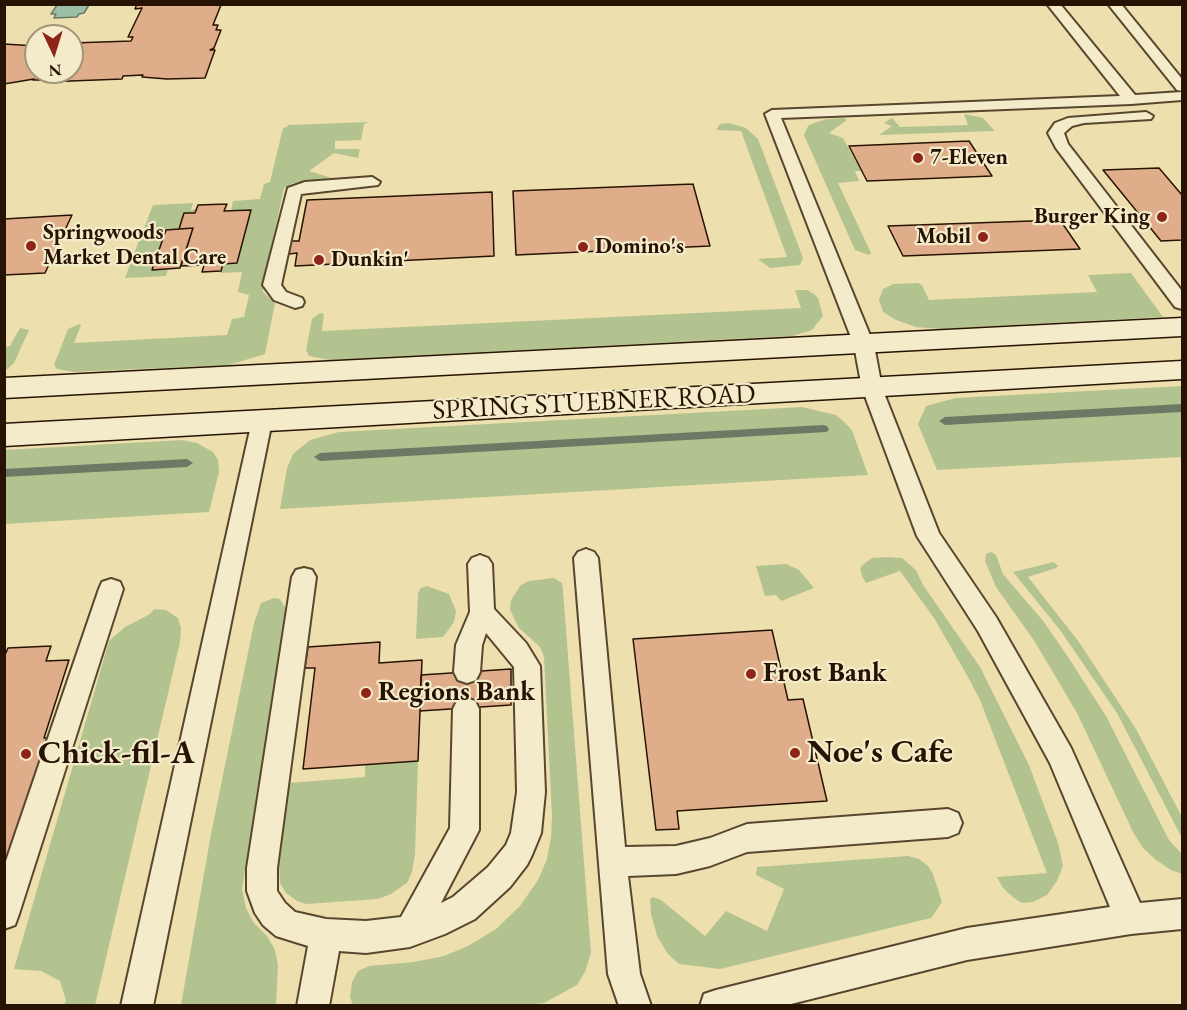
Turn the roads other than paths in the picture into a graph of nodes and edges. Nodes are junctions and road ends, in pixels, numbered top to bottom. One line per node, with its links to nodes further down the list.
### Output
1 (1053, 4): 5 (lane)
2 (1114, 4): 3 (lane)
3 (1182, 87)
4 (1182, 96): 5 (lane)
5 (1131, 100): 13 (lane)
6 (1146, 116): 8 (lane)
7 (1158, 129): 8 (lane)
8 (1056, 134): 11 (lane)
9 (372, 182): 10 (lane)
10 (295, 302)
11 (1182, 303)
12 (1182, 327): 13 (main road, SPRING STUEBNER ROAD)
13 (864, 345): 15 (main road, SPRING STUEBNER ROAD); 16 (lane)
14 (1182, 370): 16 (main road, SPRING STUEBNER ROAD)
15 (4, 388)
16 (872, 388): 17 (main road, SPRING STUEBNER ROAD); 30 (lane)
17 (262, 421): 18 (main road, SPRING STUEBNER ROAD); 33 (lane)
18 (4, 435)
19 (586, 558): 27 (lane)
20 (480, 564): 23 (lane)
21 (304, 577): 32 (lane)
22 (111, 590): 28 (lane)
23 (482, 612): 24 (lane); 31 (lane)
24 (467, 672)
25 (466, 709): 31 (lane)
26 (948, 823): 27 (lane)
27 (612, 862): 35 (lane)
28 (4, 914)
29 (1182, 914): 30 (lane)
30 (1131, 919): 36 (lane)
31 (410, 931): 32 (lane)
32 (326, 935): 34 (lane)
33 (137, 1005)
34 (313, 1005)
35 (635, 1005)
36 (716, 1005)

